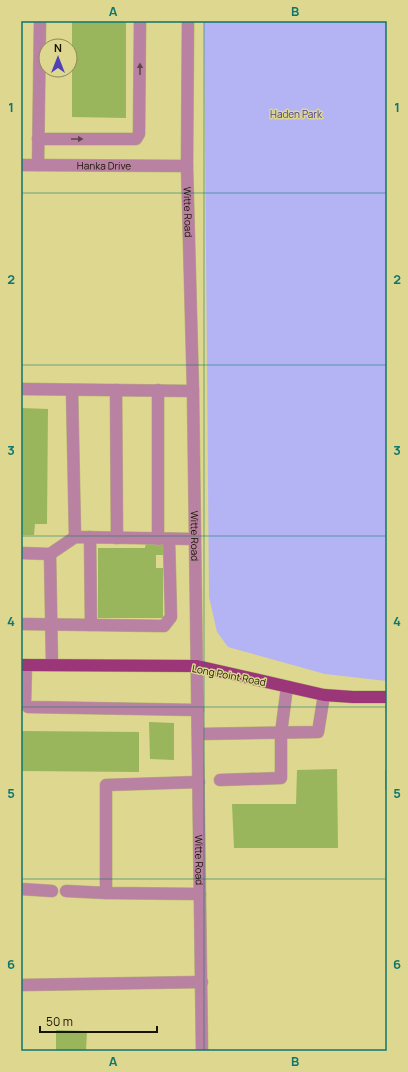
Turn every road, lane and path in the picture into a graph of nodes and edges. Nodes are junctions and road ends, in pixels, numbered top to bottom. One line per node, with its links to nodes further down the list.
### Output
1 (40, 21): 4 (street)
2 (140, 21): 4 (street, one-way to 2)
3 (188, 21): 7 (street, Witte Road)
4 (38, 139): 6 (street)
5 (21, 165): 6 (street, Hanka Drive)
6 (38, 165): 7 (street, Hanka Drive)
7 (188, 166): 12 (street, Witte Road)
8 (21, 390): 9 (street)
9 (72, 390): 10 (street); 13 (street)
10 (116, 390): 11 (street); 15 (street)
11 (158, 390): 12 (street); 16 (street)
12 (193, 391): 17 (street, Witte Road)
13 (75, 537): 14 (street); 19 (street)
14 (90, 537): 15 (street); 22 (street)
15 (117, 538): 16 (street)
16 (164, 539): 17 (street); 22 (street)
17 (195, 539): 25 (street, Witte Road)
18 (21, 553): 19 (street)
19 (50, 554): 21 (street)
20 (21, 624): 21 (street)
21 (52, 624): 22 (street); 24 (street)
22 (91, 625)
23 (23, 665): 24 (main road, Long Point Road); 29 (street)
24 (52, 665): 25 (main road, Long Point Road)
25 (197, 666): 26 (main road, Long Point Road); 29 (street, Witte Road)
26 (287, 686): 27 (main road, Long Point Road); 30 (street)
27 (324, 695): 28 (main road, Long Point Road); 30 (street)
28 (387, 697)
29 (198, 710): 31 (street, Witte Road)
30 (281, 733): 31 (street); 32 (street)
31 (198, 734): 33 (street, Witte Road)
32 (220, 780)
33 (199, 782): 37 (street); 38 (street, Witte Road)
34 (21, 889): 35 (street)
35 (52, 891)
36 (66, 891): 37 (street)
37 (106, 893): 38 (street)
38 (200, 894): 39 (street, Witte Road)
39 (202, 982): 40 (street); 41 (street, Witte Road)
40 (21, 985)
41 (202, 1051)

